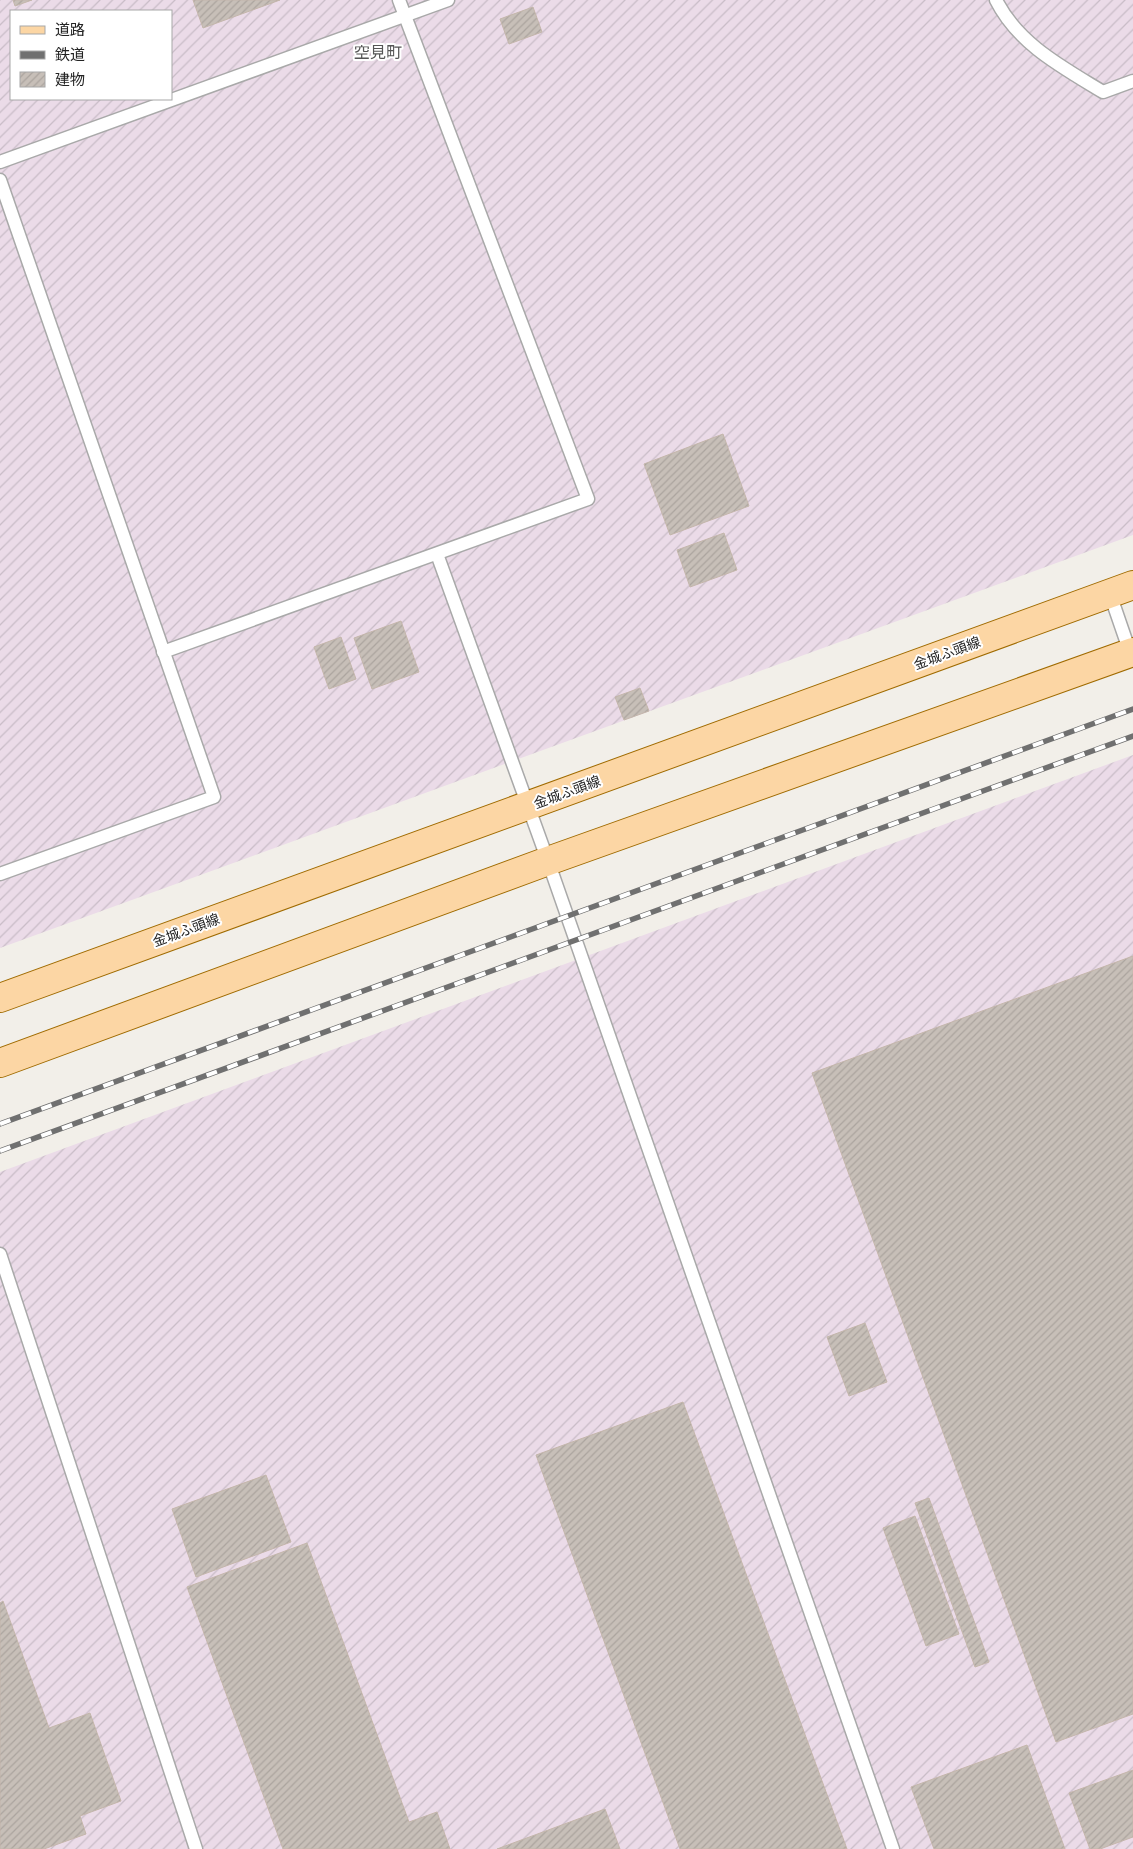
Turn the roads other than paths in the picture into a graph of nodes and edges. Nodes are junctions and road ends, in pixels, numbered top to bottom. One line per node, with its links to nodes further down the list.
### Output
1 (399, 0): 4 (lane)
2 (448, 0): 4 (lane)
3 (996, 0): 5 (lane)
4 (405, 17): 6 (lane); 8 (lane)
5 (1133, 81)
6 (0, 162)
7 (0, 180): 10 (lane)
8 (437, 554): 10 (lane); 12 (lane)
9 (1121, 590): 11 (lane); 12 (main road, 金城ふ頭線)
10 (164, 652): 14 (lane)
11 (1132, 655): 13 (main road)
12 (528, 806): 13 (lane); 15 (main road, 金城ふ頭線)
13 (548, 861): 16 (main road); 19 (lane)
14 (0, 874)
15 (0, 998)
16 (0, 1062)
17 (0, 1254): 18 (lane)
18 (196, 1849)
19 (893, 1849)

